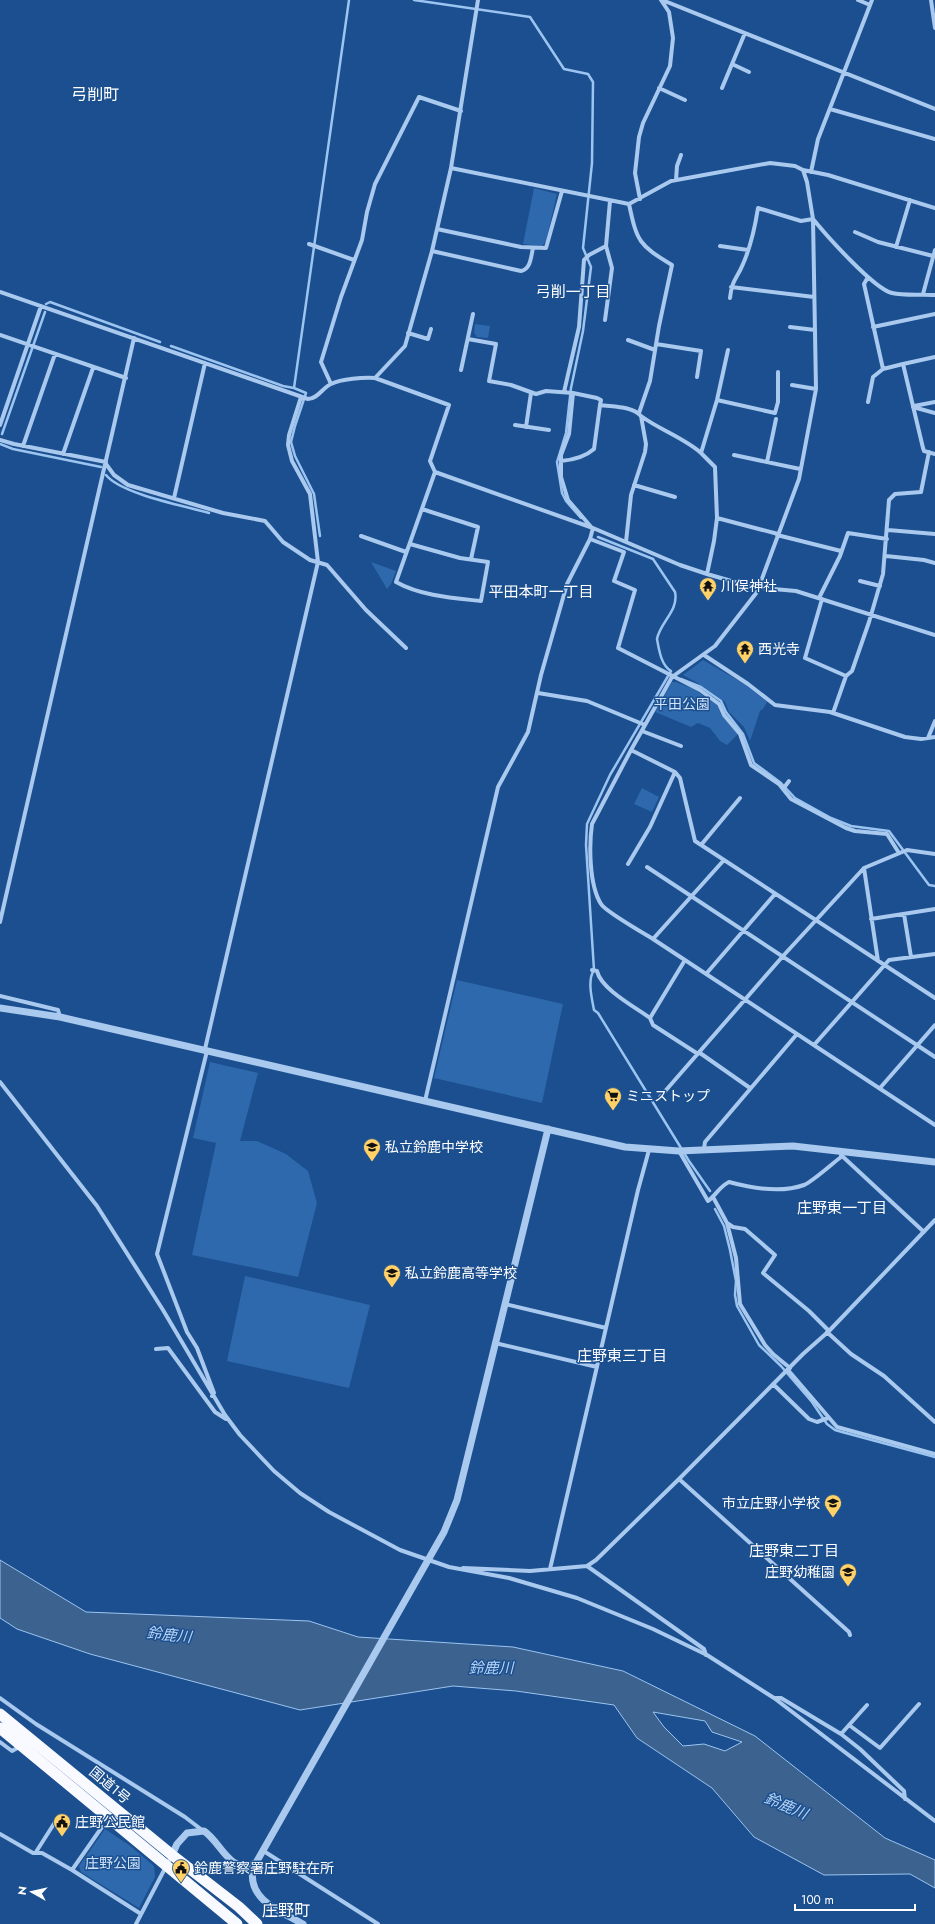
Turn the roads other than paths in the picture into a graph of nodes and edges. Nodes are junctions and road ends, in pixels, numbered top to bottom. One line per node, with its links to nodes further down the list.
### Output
1 (662, 0): 7 (street); 11 (street)
2 (858, 0): 5 (street)
3 (931, 0): 6 (street)
4 (478, 2): 16 (street)
5 (871, 2): 10 (street)
6 (935, 28)
7 (745, 33): 8 (street); 10 (street)
8 (732, 64): 9 (street); 12 (street)
9 (750, 72)
10 (844, 72): 14 (street); 15 (street)
11 (659, 88): 13 (street); 24 (street)
12 (722, 88)
13 (685, 100)
14 (830, 109): 17 (street); 21 (street)
15 (935, 109)
16 (461, 111): 19 (street); 41 (street)
17 (935, 139)
18 (681, 154): 22 (street)
19 (451, 168): 23 (street); 30 (street)
20 (803, 170): 21 (street); 22 (street); 29 (street)
21 (811, 172): 25 (street)
22 (676, 180): 24 (street)
23 (562, 191): 26 (street); 36 (street)
24 (640, 199): 27 (street)
25 (910, 200): 28 (street); 35 (street)
26 (610, 201): 27 (street); 33 (street)
27 (629, 204): 62 (street)
28 (935, 208)
29 (813, 219): 37 (street); 42 (street); 47 (street)
30 (437, 229): 36 (street); 39 (street)
31 (855, 232): 35 (street)
32 (309, 244): 41 (street)
33 (606, 246): 52 (street); 80 (street)
34 (720, 246): 37 (street)
35 (896, 247): 40 (street)
36 (533, 248): 39 (street)
37 (748, 250): 43 (street)
38 (935, 250): 40 (street)
39 (432, 251): 57 (street)
40 (933, 256): 45 (street)
41 (354, 260): 77 (street)
42 (868, 277): 45 (street); 54 (street)
43 (731, 287): 47 (street); 48 (street)
44 (0, 292): 49 (street)
45 (924, 294): 46 (street)
46 (935, 295)
47 (814, 297): 56 (street)
48 (730, 298)
49 (41, 306): 59 (street); 63 (street)
50 (473, 314): 60 (street)
51 (935, 314): 54 (street)
52 (605, 320)
53 (790, 327): 56 (street)
54 (873, 327): 71 (street)
55 (431, 329): 57 (street)
56 (815, 330): 79 (street)
57 (408, 333): 76 (street)
58 (0, 335): 63 (street)
59 (134, 338): 68 (street); 75 (street)
60 (468, 339): 72 (street); 81 (street)
61 (628, 340): 64 (street)
62 (656, 344): 64 (street); 74 (street)
63 (29, 345): 66 (street); 92 (street)
64 (655, 350): 90 (street)
65 (728, 350): 84 (street)
66 (55, 354): 70 (street); 97 (street)
67 (935, 357): 69 (street)
68 (205, 363): 83 (street); 110 (street)
69 (903, 364): 71 (street); 88 (street)
70 (93, 368): 75 (street); 100 (street)
71 (882, 369): 85 (street)
72 (461, 370)
73 (778, 372): 84 (street)
74 (697, 377)
75 (126, 378): 105 (street)
76 (375, 378): 77 (street); 107 (street)
77 (331, 384): 83 (street)
78 (792, 385): 79 (street)
79 (816, 389): 106 (street)
80 (564, 392): 81 (street); 82 (street)
81 (531, 393): 94 (street)
82 (573, 393): 87 (street); 103 (street)
83 (301, 397): 126 (street)
84 (717, 400): 99 (street)
85 (868, 402)
86 (935, 402): 88 (street)
87 (600, 405): 90 (street); 103 (street)
88 (913, 407): 89 (street); 98 (street)
89 (935, 413)
90 (640, 414): 99 (street); 108 (street)
91 (776, 419): 104 (street)
92 (0, 425)
93 (515, 425): 94 (street)
94 (526, 427): 95 (street)
95 (548, 430)
96 (0, 440): 97 (street)
97 (23, 446): 100 (street)
98 (929, 452): 101 (street); 114 (street)
99 (701, 453): 112 (street)
100 (63, 454): 105 (street)
101 (935, 454)
102 (734, 455): 104 (street)
103 (561, 461): 113 (street)
104 (767, 462): 106 (street)
105 (106, 463): 110 (street); 165 (street)
106 (800, 469): 116 (street)
107 (435, 472): 111 (street); 113 (street)
108 (634, 485): 109 (street); 120 (street)
109 (675, 497)
110 (174, 498): 126 (street)
111 (422, 509): 121 (street); 125 (street)
112 (717, 518): 116 (street); 128 (street)
113 (593, 528): 118 (street); 120 (street)
114 (888, 530): 115 (street); 119 (street)
115 (935, 534)
116 (777, 535): 122 (street); 130 (street)
117 (361, 536): 123 (street)
118 (590, 539): 137 (street); 139 (street)
119 (887, 539): 122 (street); 124 (street)
120 (626, 542): 128 (street)
121 (410, 544): 123 (street); 125 (street)
122 (841, 551): 132 (street)
123 (406, 552): 125 (street)
124 (886, 556): 127 (street); 131 (street)
125 (471, 560)
126 (318, 562): 135 (street); 187 (street)
127 (935, 563)
128 (707, 574): 130 (street)
129 (860, 581): 131 (street)
130 (759, 586): 132 (street); 136 (street)
131 (880, 586): 133 (street)
132 (821, 598): 133 (street); 138 (street)
133 (871, 616): 134 (street); 138 (street)
134 (935, 635)
135 (406, 648)
136 (704, 655): 137 (street); 140 (street)
137 (673, 676): 142 (street); 150 (street)
138 (846, 676): 140 (street)
139 (538, 692): 142 (street); 194 (street)
140 (833, 713): 145 (street)
141 (935, 721): 145 (street)
142 (645, 724): 143 (street)
143 (642, 731): 146 (street); 147 (street)
144 (935, 737): 145 (street)
145 (928, 738)
146 (681, 746)
147 (631, 750): 148 (street); 167 (street)
148 (675, 772): 152 (street); 156 (street)
149 (789, 781): 150 (street)
150 (782, 789): 153 (street)
151 (740, 798): 152 (street)
152 (701, 845): 155 (street)
153 (899, 852): 154 (street); 158 (street)
154 (935, 854)
155 (724, 860): 159 (street); 160 (street)
156 (628, 864)
157 (647, 867): 160 (street)
158 (864, 868): 163 (street); 164 (street)
159 (775, 894): 164 (street); 166 (street)
160 (692, 896): 166 (street); 167 (street)
161 (935, 909): 162 (street)
162 (904, 914): 163 (street); 170 (street)
163 (872, 918): 172 (street)
164 (815, 920): 169 (street); 172 (street)
165 (0, 922)
166 (743, 930): 169 (street); 175 (street)
167 (652, 939): 171 (street)
168 (935, 954): 170 (street)
169 (783, 956): 178 (street); 179 (street)
170 (911, 957): 173 (street)
171 (685, 960): 175 (street); 182 (street)
172 (878, 961): 173 (street)
173 (883, 964): 177 (street); 179 (street)
174 (592, 970): 182 (street)
175 (706, 974): 178 (street)
176 (0, 996): 181 (street)
177 (935, 998)
178 (746, 1000): 184 (street); 188 (street)
179 (851, 1002): 185 (street); 186 (street)
180 (0, 1008): 181 (street)
181 (60, 1017): 187 (street)
182 (650, 1018): 188 (street)
183 (935, 1025): 186 (street)
184 (797, 1034): 185 (street); 191 (street)
185 (814, 1045): 192 (street)
186 (916, 1045): 189 (street); 192 (street)
187 (206, 1050): 194 (street); 214 (street)
188 (699, 1053): 191 (street); 193 (street)
189 (935, 1057)
190 (0, 1082): 214 (street)
191 (750, 1088): 197 (street)
192 (880, 1088): 195 (street)
193 (660, 1097)
194 (425, 1101): 196 (street)
195 (935, 1125)
196 (548, 1129): 198 (street); 206 (street)
197 (704, 1149): 199 (street); 200 (street)
198 (649, 1150): 199 (street); 207 (street)
199 (679, 1151): 202 (street)
200 (841, 1154): 201 (street); 202 (street); 205 (street)
201 (935, 1162)
202 (713, 1197): 204 (street)
203 (935, 1220): 205 (street)
204 (727, 1223): 208 (street); 212 (street)
205 (924, 1232): 208 (street)
206 (504, 1304): 207 (street); 209 (street)
207 (606, 1328): 211 (street)
208 (828, 1332): 212 (street); 217 (street)
209 (495, 1343): 211 (street); 220 (street)
210 (156, 1349): 216 (street)
211 (597, 1367): 223 (street)
212 (787, 1370): 213 (street); 215 (street)
213 (774, 1384): 215 (street); 219 (street)
214 (212, 1396): 216 (street)
215 (828, 1418): 218 (street)
216 (228, 1420): 220 (street)
217 (935, 1422)
218 (935, 1454)
219 (679, 1479): 221 (street); 224 (street)
220 (427, 1561): 222 (street); 242 (street)
221 (587, 1566): 223 (street); 225 (street)
222 (449, 1567): 223 (street); 225 (street)
223 (550, 1569)
224 (850, 1635)
225 (707, 1655): 227 (street)
226 (0, 1698): 240 (street)
227 (774, 1698): 233 (street); 236 (street)
228 (919, 1704): 231 (street)
229 (867, 1705): 231 (street)
230 (0, 1714): 244 (highway, 国道1号)
231 (849, 1725): 233 (street)
232 (0, 1728): 235 (highway, 国道1号)
233 (841, 1734): 236 (street)
234 (0, 1742): 235 (street)
235 (22, 1745): 246 (highway, 国道1号)
236 (905, 1799): 238 (street)
237 (57, 1819): 243 (street)
238 (934, 1819)
239 (102, 1827): 247 (street)
240 (204, 1832): 244 (street); 245 (street)
241 (0, 1834): 243 (street)
242 (262, 1850): 245 (street); 254 (street)
243 (36, 1852): 247 (street)
244 (172, 1855): 246 (street); 252 (highway, 国道1号)
245 (256, 1863): 253 (street)
246 (166, 1866): 248 (street); 251 (highway, 国道1号)
247 (72, 1870): 248 (street)
248 (140, 1914): 249 (street)
249 (137, 1923): 250 (street)
250 (142, 1924)
251 (237, 1924)
252 (257, 1924)
253 (303, 1924)
254 (378, 1924)

